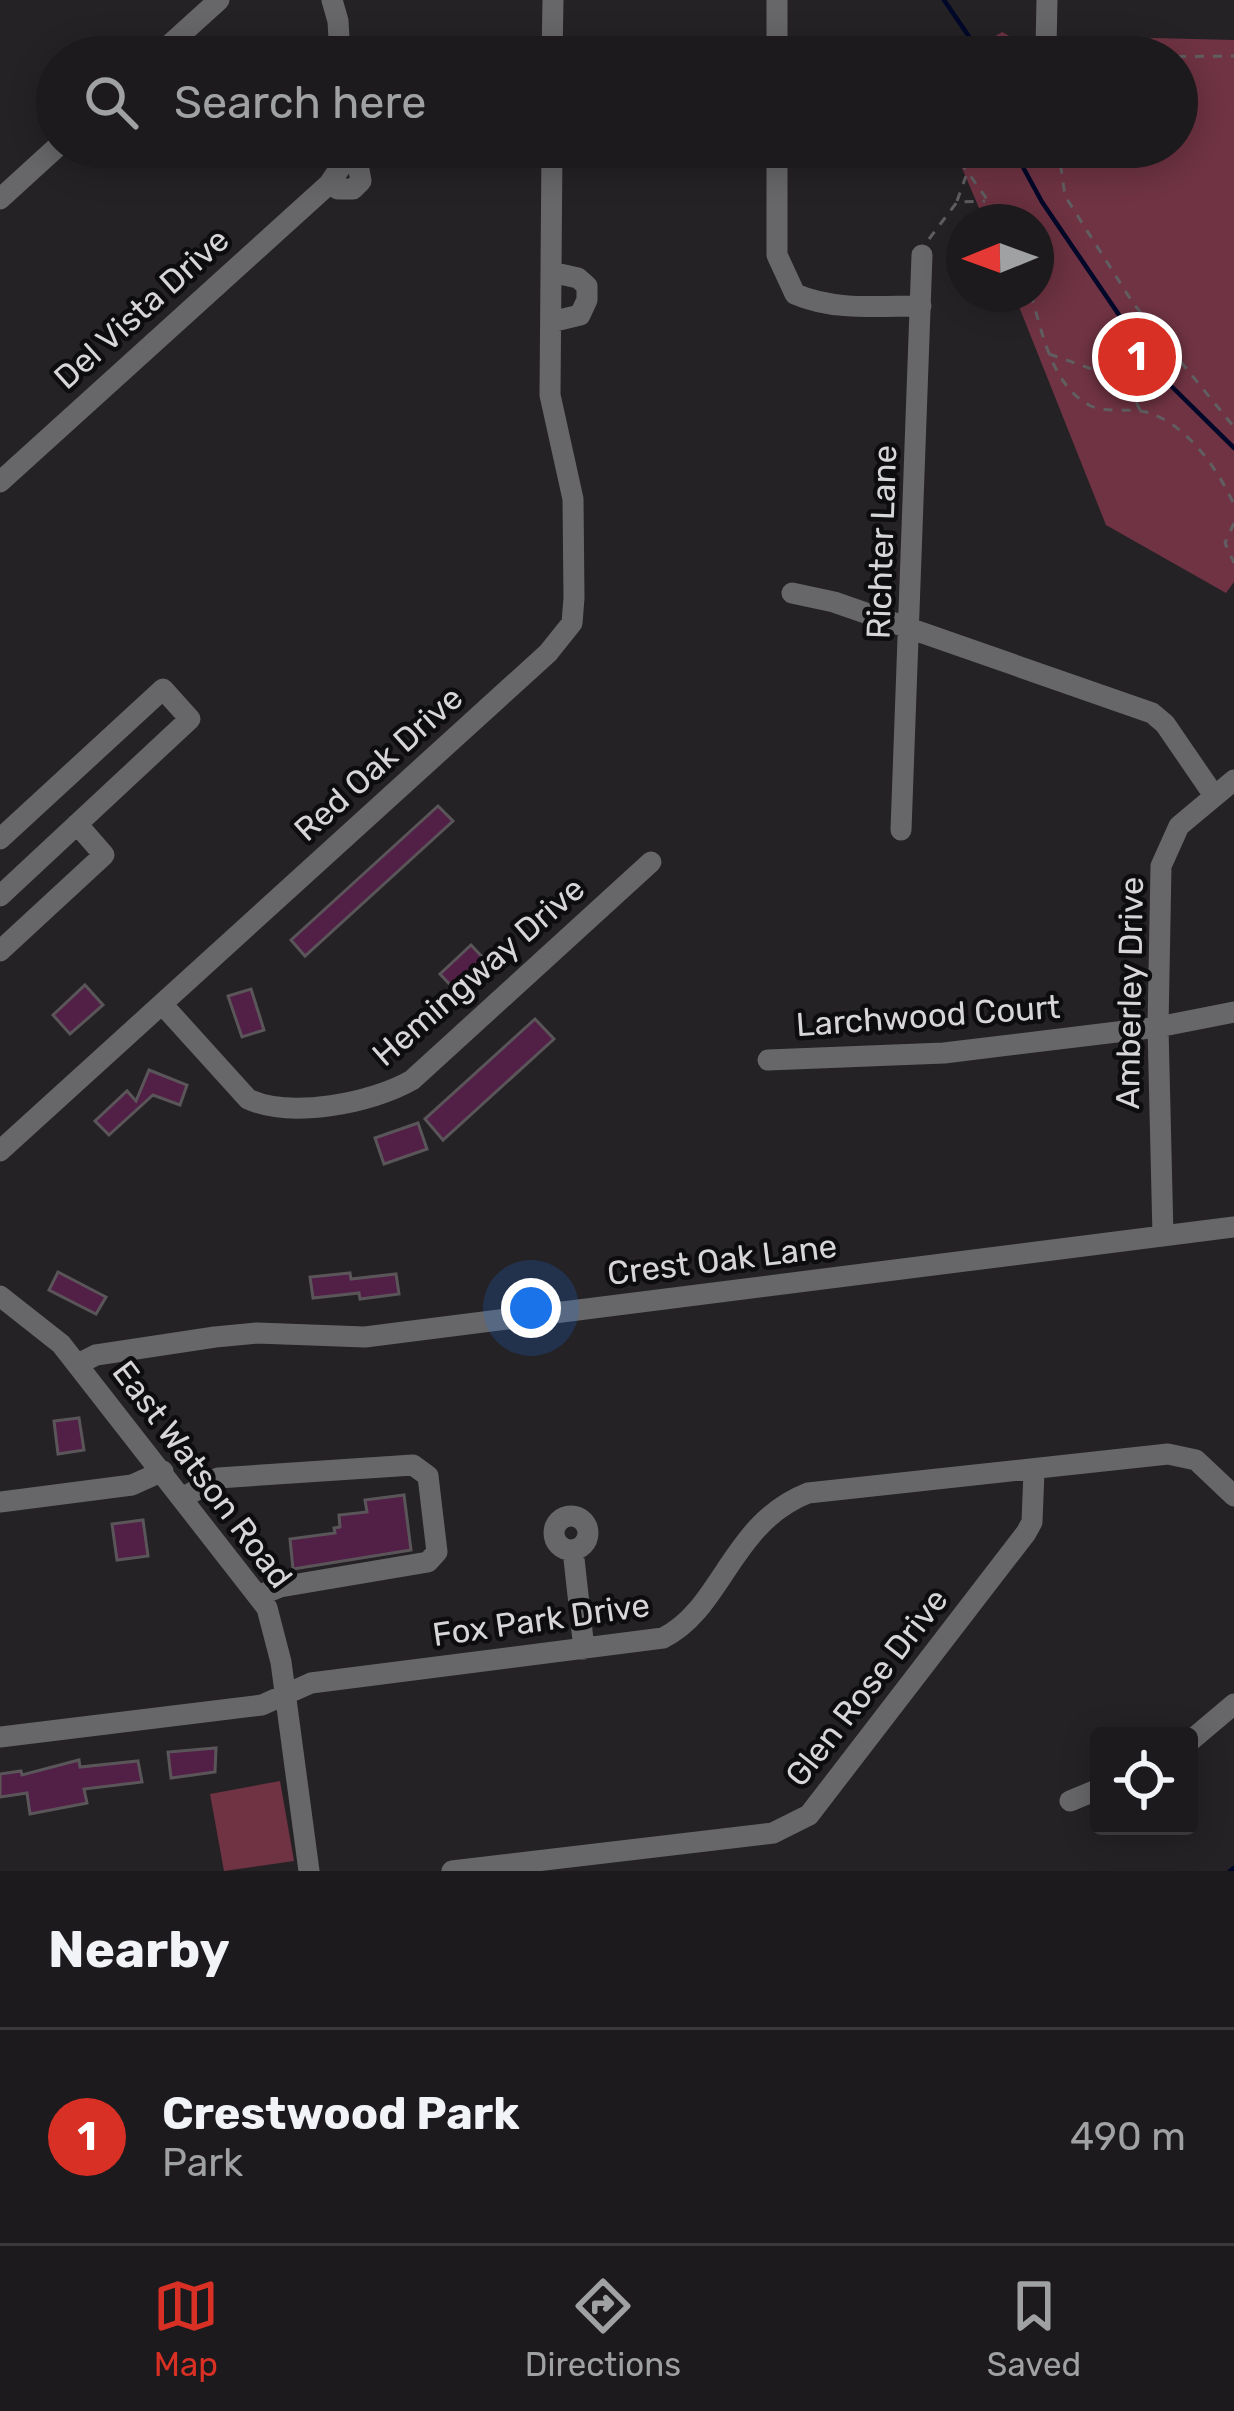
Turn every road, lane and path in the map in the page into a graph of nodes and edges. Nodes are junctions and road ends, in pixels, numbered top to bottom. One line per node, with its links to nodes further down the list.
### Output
1 (219, 0): 6 (street)
2 (332, 0): 7 (street)
3 (553, 0): 8 (street)
4 (777, 0): 9 (street)
5 (1047, 0): 10 (street)
6 (179, 36)
7 (339, 36)
8 (552, 36)
9 (777, 36)
10 (1046, 36)
11 (1198, 56): 12 (path)
12 (1234, 56)
13 (36, 166): 20 (street)
14 (340, 168): 34 (street, Del Vista Drive)
15 (552, 168): 25 (street, Red Oak Drive)
16 (777, 168): 26 (street)
17 (962, 168): 19 (path)
18 (1061, 168): 29 (path)
19 (966, 174): 21 (path); 22 (path)
20 (0, 199)
21 (985, 201): 22 (path); 23 (path)
22 (957, 202): 24 (path)
23 (988, 204)
24 (922, 255): 26 (street, Richter Lane)
25 (551, 272): 28 (street, Red Oak Drive); 28 (street)
26 (921, 306): 40 (street, Richter Lane)
27 (1036, 312): 30 (path)
28 (551, 322): 49 (street, Red Oak Drive)
29 (1165, 345): 31 (path); 33 (path)
30 (1049, 354): 31 (path); 32 (path)
31 (1121, 373): 32 (path)
32 (1141, 411): 35 (path)
33 (1234, 427)
34 (0, 482)
35 (1234, 505)
36 (1234, 523): 38 (path)
37 (1234, 555): 38 (path)
38 (1234, 563)
39 (792, 593): 40 (street)
40 (911, 632): 42 (street); 44 (street, Richter Lane)
41 (1234, 779): 42 (street, Amberley Drive)
42 (1213, 794): 51 (street, Amberley Drive)
43 (77, 824): 45 (street); 47 (street); 48 (street)
44 (901, 830)
45 (0, 838)
46 (651, 862): 49 (street, Hemingway Drive)
47 (0, 896)
48 (0, 951)
49 (162, 1004): 53 (street, Red Oak Drive)
50 (1234, 1012): 51 (street, Larchwood Court)
51 (1158, 1027): 52 (street, Larchwood Court); 55 (street, Amberley Drive)
52 (768, 1060)
53 (0, 1151)
54 (1234, 1227): 55 (street, Crest Oak Lane)
55 (1163, 1236): 57 (street, Crest Oak Lane)
56 (0, 1296): 57 (street, East Watson Road)
57 (77, 1364): 58 (street, East Watson Road)
58 (163, 1471): 61 (street, East Watson Road); 62 (street)
59 (1034, 1471): 60 (street, Fox Park Drive); 65 (street, Fox Park Drive); 73 (street, Glen Rose Drive)
60 (1234, 1496)
61 (184, 1497): 64 (street, East Watson Road); 64 (street)
62 (0, 1502)
63 (573, 1550): 65 (street)
64 (260, 1594): 66 (street, East Watson Road)
65 (584, 1648): 66 (street, Fox Park Drive)
66 (286, 1694): 69 (street, Fox Park Drive); 72 (street, East Watson Road)
67 (1234, 1704): 68 (street)
68 (1198, 1734)
69 (0, 1737)
70 (1090, 1793): 71 (street)
71 (1070, 1801)
72 (309, 1871)
73 (452, 1871)

